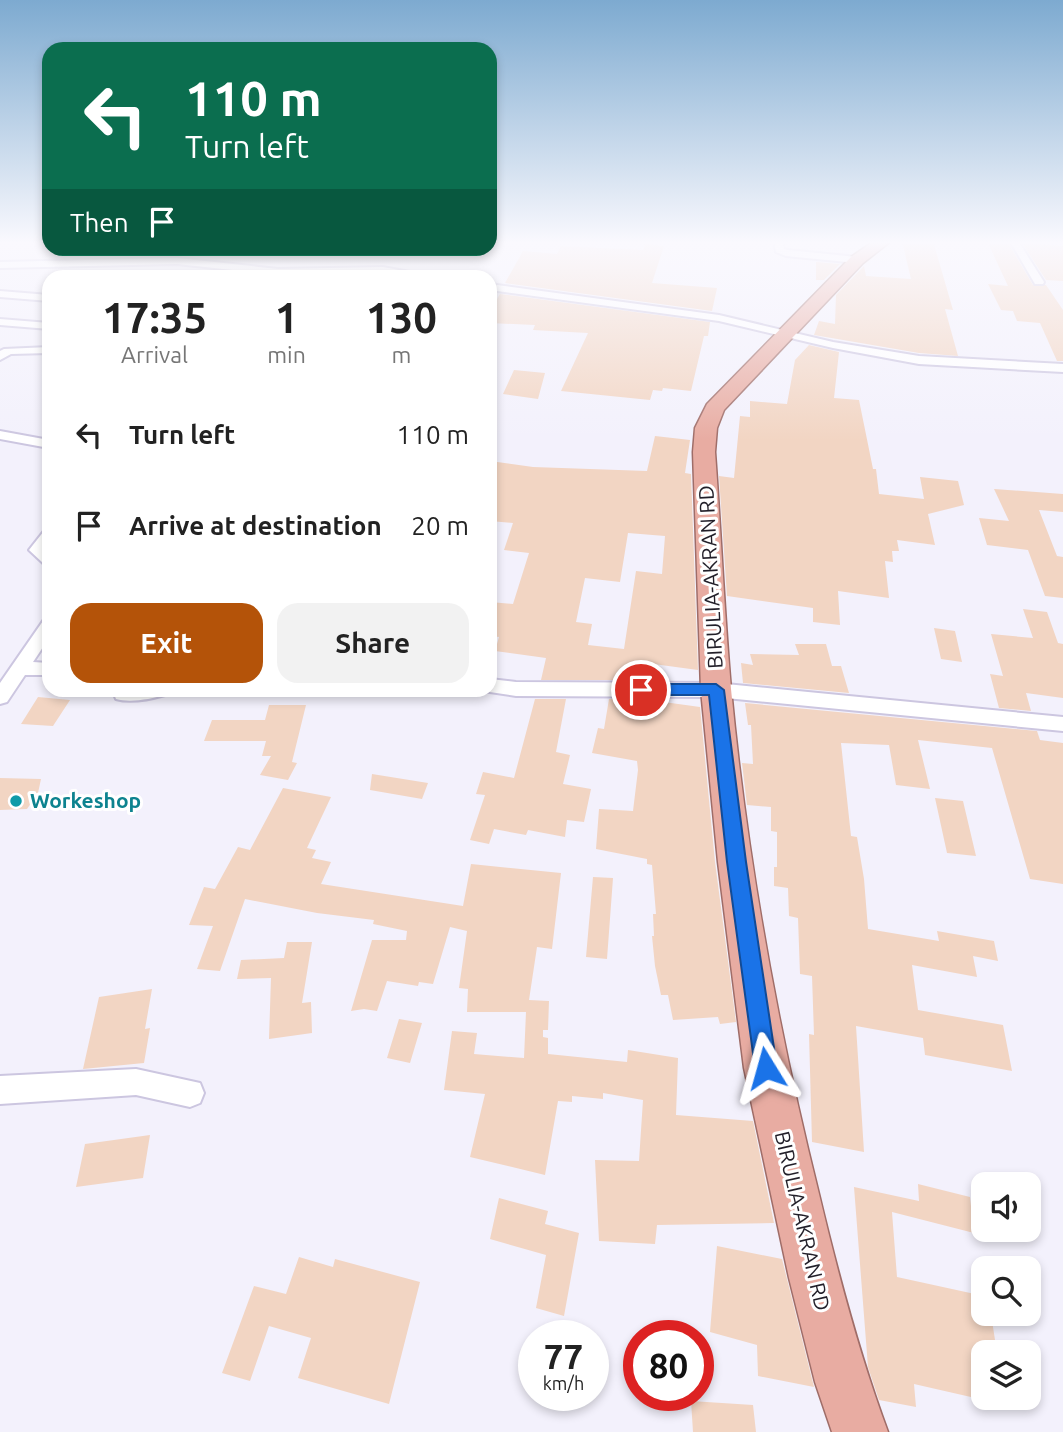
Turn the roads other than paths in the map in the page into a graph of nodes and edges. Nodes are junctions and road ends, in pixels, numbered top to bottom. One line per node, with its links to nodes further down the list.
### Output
1 (644, 308): 5 (street)
2 (810, 308): 5 (highway, BIRULIA-AKRAN RD)
3 (0, 322): 4 (street)
4 (42, 325)
5 (786, 333): 8 (street); 15 (highway, BIRULIA-AKRAN RD)
6 (42, 350): 7 (street)
7 (0, 356)
8 (1063, 368)
9 (0, 435): 10 (street)
10 (42, 441)
11 (42, 635): 12 (street)
12 (20, 668): 13 (street); 16 (street)
13 (42, 669)
14 (497, 687): 15 (street)
15 (716, 690): 17 (street); 20 (highway, BIRULIA-AKRAN RD)
16 (0, 697)
17 (1063, 723)
18 (0, 1090): 19 (street)
19 (190, 1093)
20 (860, 1432)

